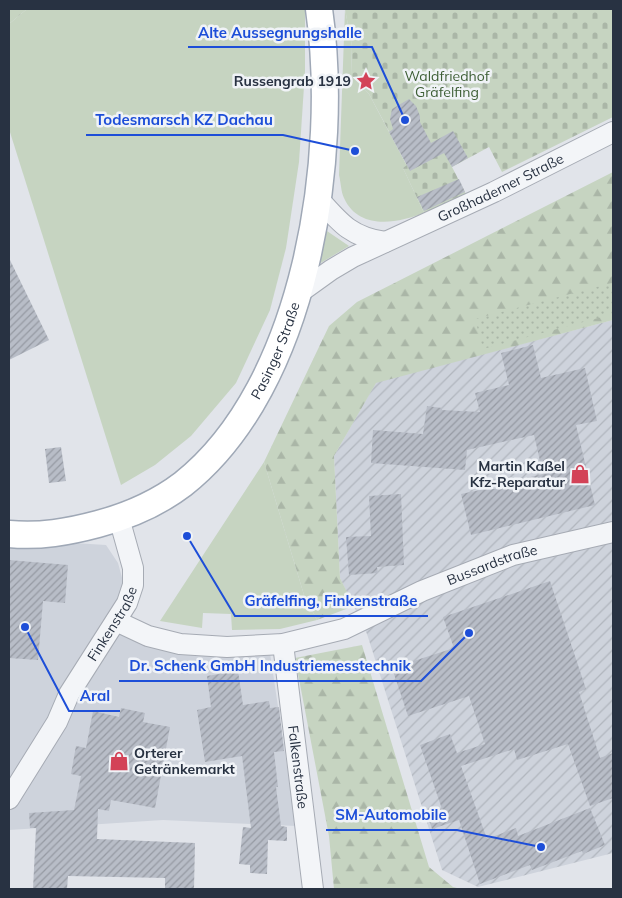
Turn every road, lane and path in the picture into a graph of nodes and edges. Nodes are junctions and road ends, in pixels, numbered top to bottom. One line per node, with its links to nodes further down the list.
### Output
1 (319, 9): 3 (main road, Pasinger Straße)
2 (613, 132): 4 (street, Großhaderner Straße)
3 (318, 198): 4 (street); 5 (main road, Pasinger Straße)
4 (385, 242): 5 (street, Großhaderner Straße)
5 (299, 292): 6 (main road, Pasinger Straße)
6 (120, 518): 8 (main road, Pasinger Straße); 9 (street, Finkenstraße)
7 (613, 532): 10 (street, Bussardstraße)
8 (9, 534)
9 (116, 621): 10 (street, Bussardstraße); 11 (street, Finkenstraße)
10 (283, 644): 12 (street, Falkenstraße)
11 (9, 799)
12 (313, 889)

